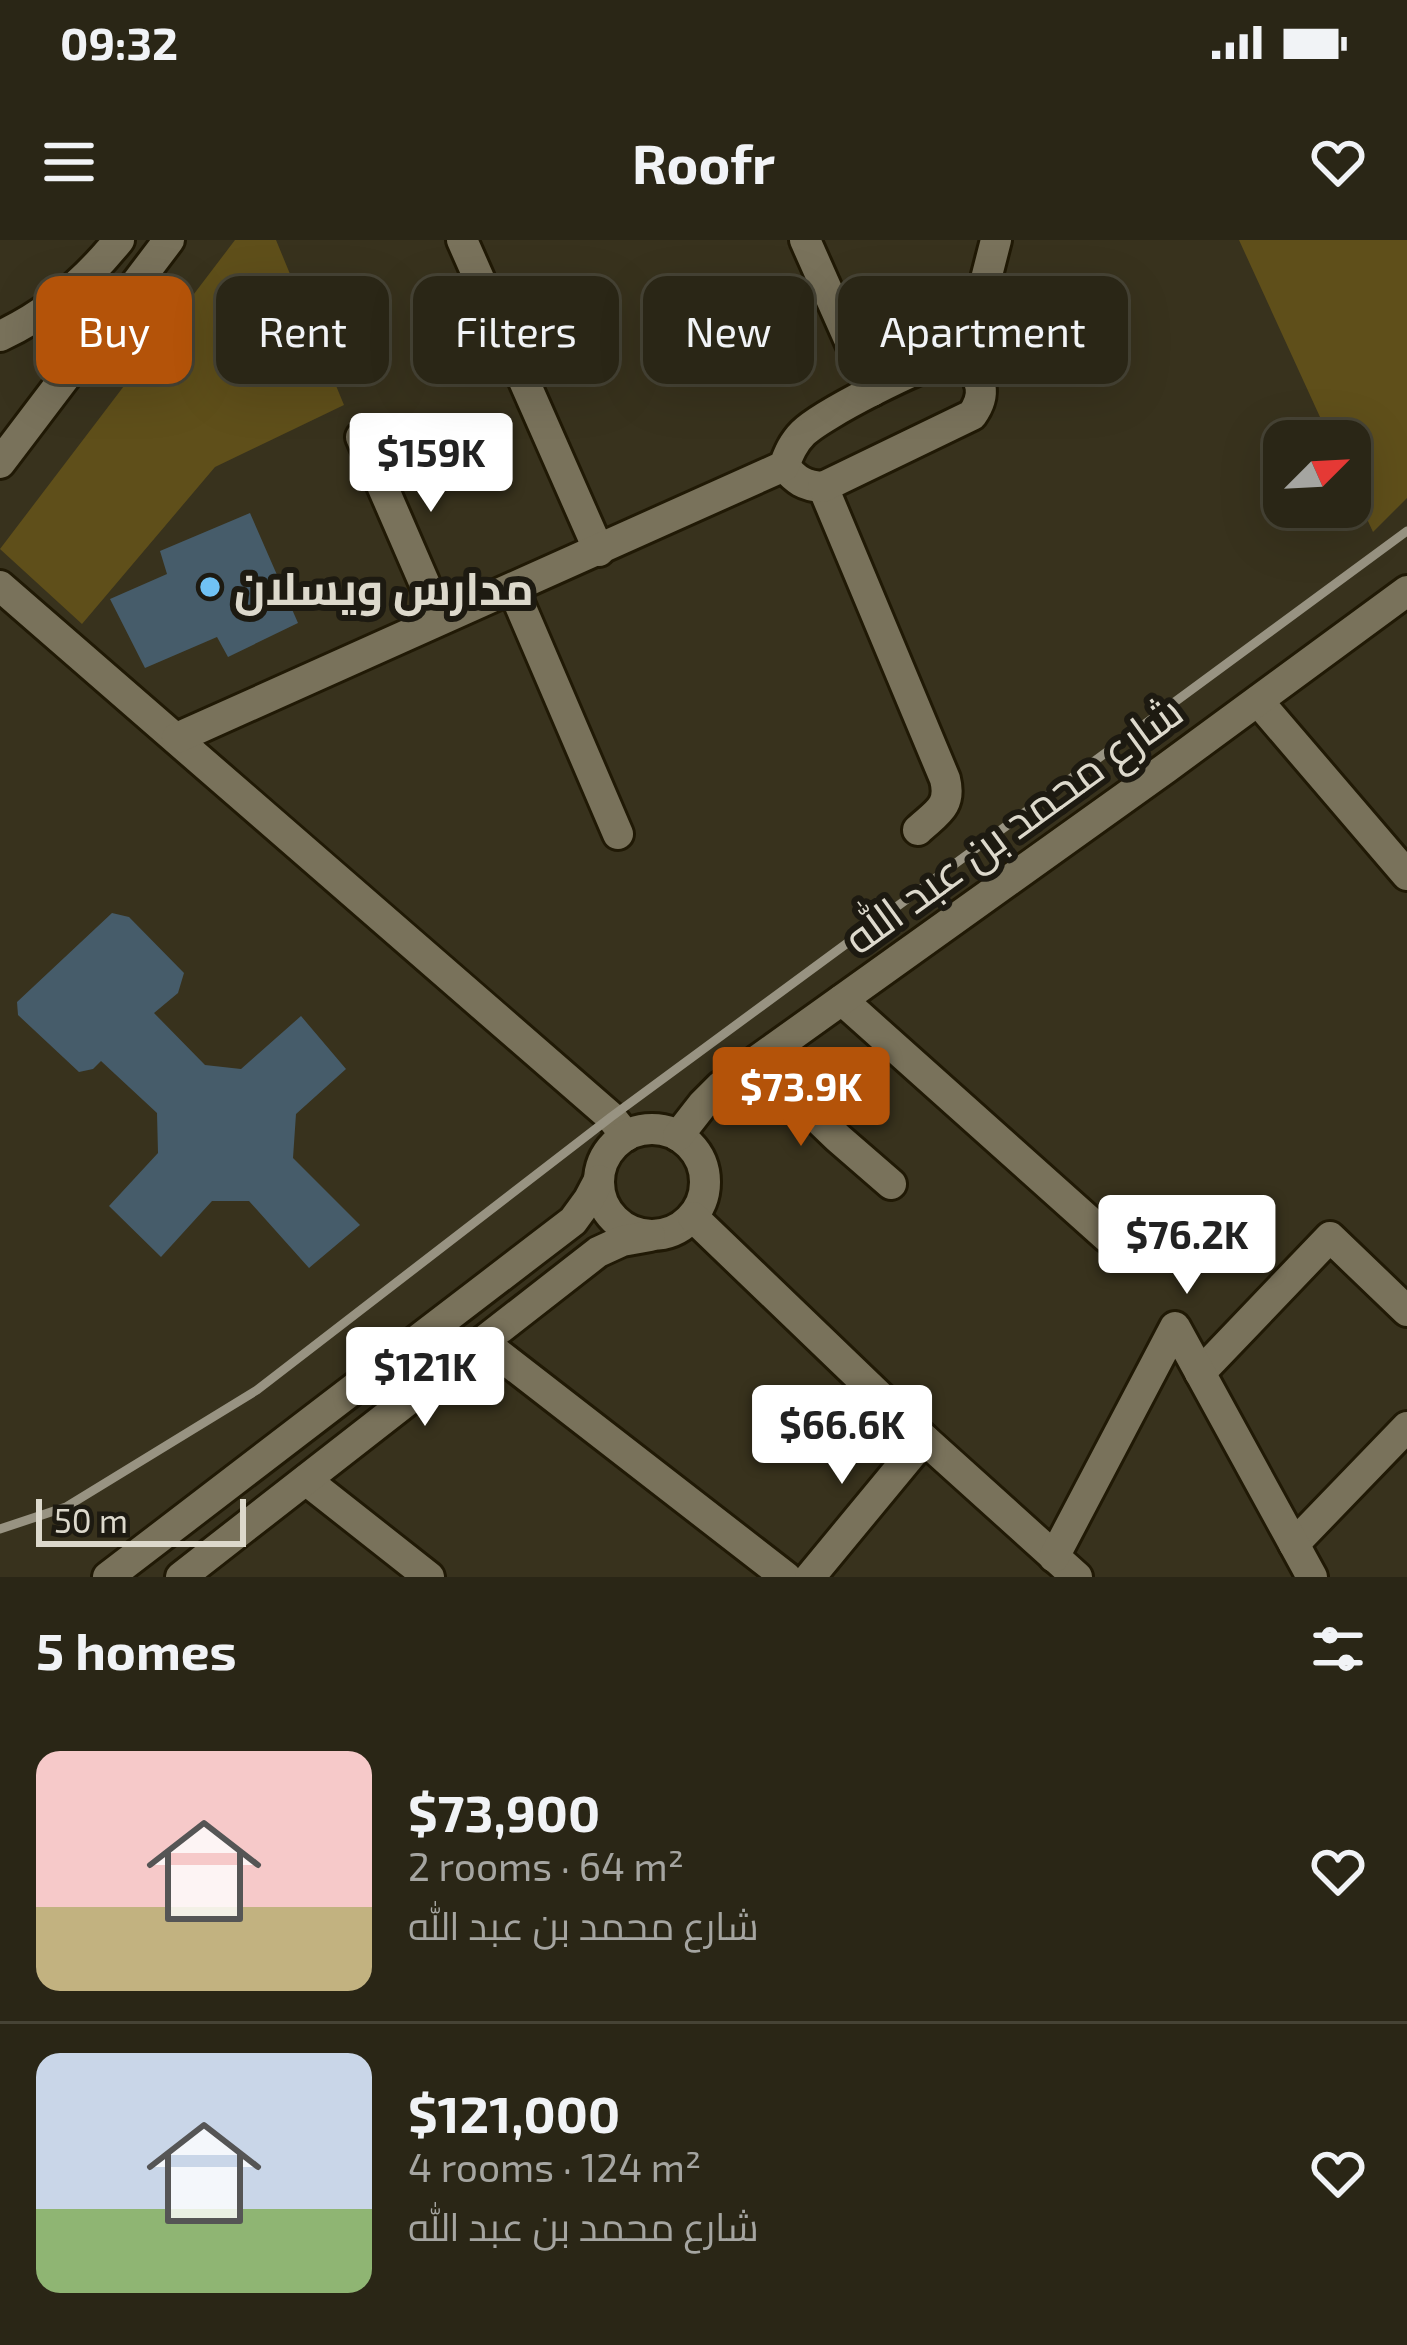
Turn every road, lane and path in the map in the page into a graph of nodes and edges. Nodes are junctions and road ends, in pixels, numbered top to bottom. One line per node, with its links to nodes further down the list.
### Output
1 (119, 240): 7 (street)
2 (169, 240): 12 (street)
3 (462, 240): 15 (street)
4 (805, 240): 10 (street)
5 (997, 240): 6 (street)
6 (987, 276)
7 (0, 336)
8 (888, 384): 10 (street)
9 (981, 384): 14 (street)
10 (872, 391): 13 (street)
11 (361, 437): 20 (street)
12 (0, 464)
13 (784, 466): 14 (street); 15 (street)
14 (823, 487): 23 (street)
15 (599, 550): 17 (street)
16 (0, 586): 19 (street)
17 (513, 589): 20 (street); 24 (street)
18 (1407, 591): 21 (street, شارع محمد بن عبد الله)
19 (12, 609): 22 (street)
20 (440, 619): 22 (street)
21 (1258, 701): 25 (street); 26 (street, شارع محمد بن عبد الله)
22 (177, 737): 28 (street)
23 (918, 830)
24 (618, 834)
25 (1407, 875)
26 (842, 1000): 27 (street, شارع محمد بن عبد الله); 34 (street)
27 (758, 1061): 29 (street, شارع محمد بن عبد الله); 31 (street)
28 (626, 1136): 29 (street); 30 (street)
29 (678, 1136): 32 (street)
30 (599, 1180): 33 (street); 43 (street)
31 (891, 1184)
32 (692, 1217): 33 (street); 39 (street)
33 (650, 1236): 36 (street)
34 (1107, 1237)
35 (1407, 1311): 37 (street)
36 (483, 1342): 40 (street); 46 (street)
37 (1200, 1373): 41 (street); 42 (street)
38 (1407, 1427): 41 (street)
39 (924, 1439): 42 (street); 47 (street)
40 (306, 1480): 44 (street); 45 (street)
41 (1294, 1544): 48 (street)
42 (1065, 1567)
43 (108, 1577)
44 (181, 1577)
45 (429, 1577)
46 (786, 1577)
47 (810, 1577)
48 (1312, 1577)

